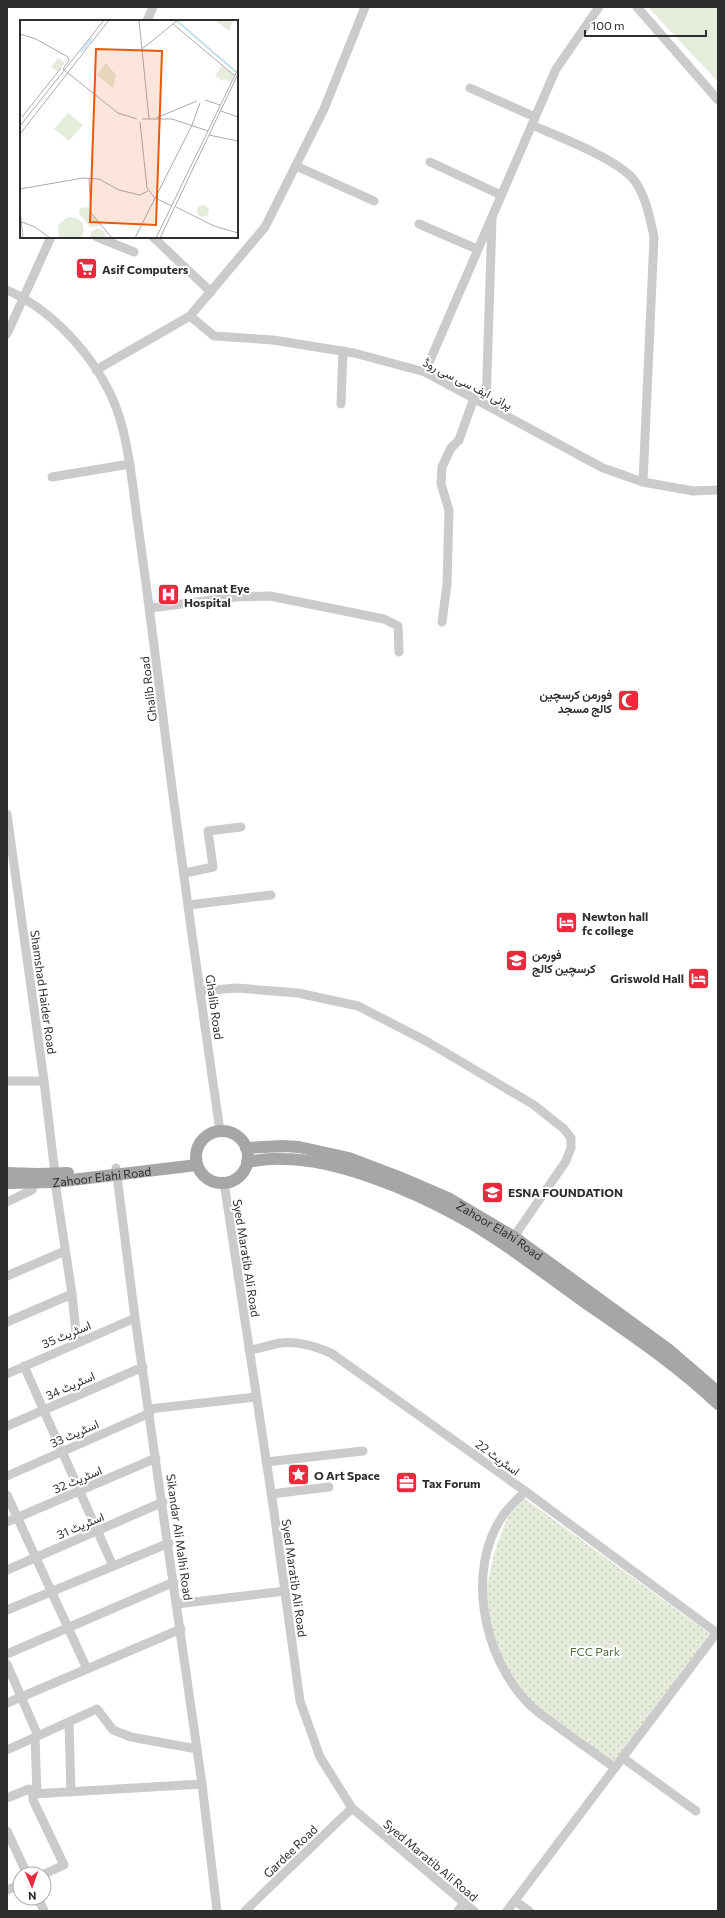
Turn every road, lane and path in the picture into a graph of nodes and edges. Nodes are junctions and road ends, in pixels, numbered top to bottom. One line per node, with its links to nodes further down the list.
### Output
1 (153, 7): 5 (street)
2 (366, 7): 10 (street)
3 (599, 7): 8 (street)
4 (637, 7): 7 (street)
5 (147, 20)
6 (470, 88): 8 (street)
7 (718, 100)
8 (533, 121): 11 (street); 33 (street)
9 (430, 162): 11 (street)
10 (296, 166): 12 (street); 21 (street)
11 (501, 195): 13 (street)
12 (374, 201)
13 (492, 215): 18 (street); 30 (street)
14 (419, 224): 18 (street)
15 (51, 238): 22 (street)
16 (99, 238): 19 (street)
17 (154, 238): 21 (street)
18 (477, 249): 27 (street)
19 (134, 252)
20 (7, 290): 22 (street, Ghalib Road)
21 (211, 292): 23 (street)
22 (24, 298): 24 (street); 26 (street, Ghalib Road)
23 (190, 316): 25 (street, پرانی ایف سی سی روڈ); 26 (street)
24 (7, 334)
25 (343, 351): 27 (street, پرانی ایف سی سی روڈ); 29 (street)
26 (96, 370): 31 (street, Ghalib Road)
27 (425, 372): 28 (street, پرانی ایف سی سی روڈ)
28 (474, 398): 30 (street, پرانی ایف سی سی روڈ); 36 (street)
29 (341, 404)
30 (486, 405): 33 (street, پرانی ایف سی سی روڈ)
31 (130, 464): 32 (street); 35 (street, Ghalib Road)
32 (52, 477)
33 (643, 482): 34 (street, پرانی ایف سی سی روڈ)
34 (718, 490)
35 (150, 608): 37 (street); 40 (street, Ghalib Road)
36 (442, 622)
37 (399, 652)
38 (7, 814): 45 (street, Shamshad Haider Road)
39 (241, 827): 40 (street)
40 (185, 873): 42 (street, Ghalib Road)
41 (271, 894): 42 (street)
42 (189, 905): 43 (street, Ghalib Road)
43 (200, 991): 46 (street, Ghalib Road); 57 (street)
44 (7, 1080): 45 (street)
45 (44, 1081): 52 (street, Shamshad Haider Road)
46 (220, 1131): 47 (main road); 48 (main road)
47 (246, 1148): 49 (main road); 57 (main road, Zahoor Elahi Road)
48 (196, 1161): 50 (main road, Zahoor Elahi Road); 53 (main road)
49 (247, 1162): 53 (main road); 58 (main road, Zahoor Elahi Road)
50 (116, 1172): 52 (main road, Zahoor Elahi Road); 62 (street, Sikandar Ali Malhi Road)
51 (7, 1173): 52 (main road, Zahoor Elahi Road)
52 (55, 1178): 55 (main road, Zahoor Elahi Road); 59 (street, Shamshad Haider Road)
53 (224, 1182): 65 (street, Syed Maratib Ali Road)
54 (7, 1183): 55 (main road, Zahoor Elahi Road)
55 (34, 1183): 56 (street)
56 (7, 1202)
57 (514, 1237): 58 (street); 69 (main road, Zahoor Elahi Road)
58 (506, 1247): 71 (main road, Zahoor Elahi Road)
59 (65, 1251): 60 (street); 61 (street, Shamshad Haider Road)
60 (7, 1276)
61 (72, 1294): 63 (street); 64 (street, Shamshad Haider Road)
62 (135, 1318): 64 (street, اسٹریٹ 35); 67 (street, Sikandar Ali Malhi Road)
63 (7, 1322)
64 (77, 1343): 66 (street, اسٹریٹ 35)
65 (249, 1350): 70 (street, Syed Maratib Ali Road); 82 (street, اسٹریٹ 22)
66 (24, 1366): 68 (street, اسٹریٹ 35); 72 (street)
67 (143, 1367): 72 (street, اسٹریٹ 34); 73 (street, Sikandar Ali Malhi Road)
68 (7, 1374)
69 (718, 1392)
70 (256, 1397): 73 (street, اسٹریٹ 33); 78 (street, Syed Maratib Ali Road)
71 (718, 1404)
72 (44, 1410): 74 (street, اسٹریٹ 34); 76 (street)
73 (149, 1411): 76 (street, اسٹریٹ 33); 77 (street, Sikandar Ali Malhi Road)
74 (7, 1426)
75 (363, 1450): 78 (street)
76 (62, 1451): 79 (street, اسٹریٹ 33); 81 (street)
77 (156, 1458): 81 (street, اسٹریٹ 32); 85 (street, Sikandar Ali Malhi Road)
78 (266, 1462): 83 (street, Syed Maratib Ali Road)
79 (7, 1476)
80 (329, 1487): 83 (street)
81 (80, 1491): 86 (street, اسٹریٹ 32); 88 (street)
82 (524, 1491): 100 (street, اسٹریٹ 22); 111 (street)
83 (271, 1494): 94 (street, Syed Maratib Ali Road)
84 (7, 1495): 86 (street)
85 (163, 1502): 88 (street, اسٹریٹ 31); 89 (street, Sikandar Ali Malhi Road)
86 (17, 1518): 87 (street, اسٹریٹ 32); 90 (street)
87 (7, 1522)
88 (98, 1531): 90 (street, اسٹریٹ 31); 91 (street)
89 (169, 1543): 91 (street); 93 (street, Sikandar Ali Malhi Road)
90 (36, 1558): 92 (street, اسٹریٹ 31); 95 (street)
91 (113, 1566): 95 (street)
92 (7, 1570)
93 (174, 1582): 96 (street, Sikandar Ali Malhi Road); 98 (street)
94 (285, 1591): 96 (street); 116 (street, Syed Maratib Ali Road)
95 (52, 1592): 97 (street); 98 (street)
96 (177, 1604): 99 (street, Sikandar Ali Malhi Road)
97 (7, 1610)
98 (68, 1627): 101 (street); 103 (street)
99 (180, 1629): 103 (street); 108 (street, Sikandar Ali Malhi Road)
100 (717, 1632): 110 (street)
101 (7, 1654)
102 (7, 1664): 104 (street)
103 (87, 1668): 104 (street)
104 (21, 1697): 105 (street); 107 (street)
105 (7, 1703)
106 (69, 1722): 107 (street); 108 (street); 113 (street)
107 (37, 1737): 109 (street); 114 (street)
108 (197, 1749): 112 (street, Sikandar Ali Malhi Road)
109 (7, 1750)
110 (623, 1758): 111 (street); 117 (street)
111 (615, 1768): 122 (street)
112 (202, 1784): 113 (street); 124 (street, Sikandar Ali Malhi Road)
113 (71, 1792): 114 (street)
114 (35, 1794): 115 (street); 121 (street)
115 (7, 1798)
116 (352, 1808): 123 (street, Syed Maratib Ali Road); 125 (street, Gardee Road)
117 (696, 1811)
118 (7, 1831): 119 (street)
119 (9, 1843): 120 (street)
120 (22, 1866)
121 (52, 1871)
122 (515, 1901): 128 (street); 129 (street)
123 (464, 1902): 126 (street); 127 (street, Syed Maratib Ali Road)
124 (217, 1911)
125 (246, 1911)
126 (458, 1911)
127 (474, 1911)
128 (507, 1911)
129 (529, 1911)

